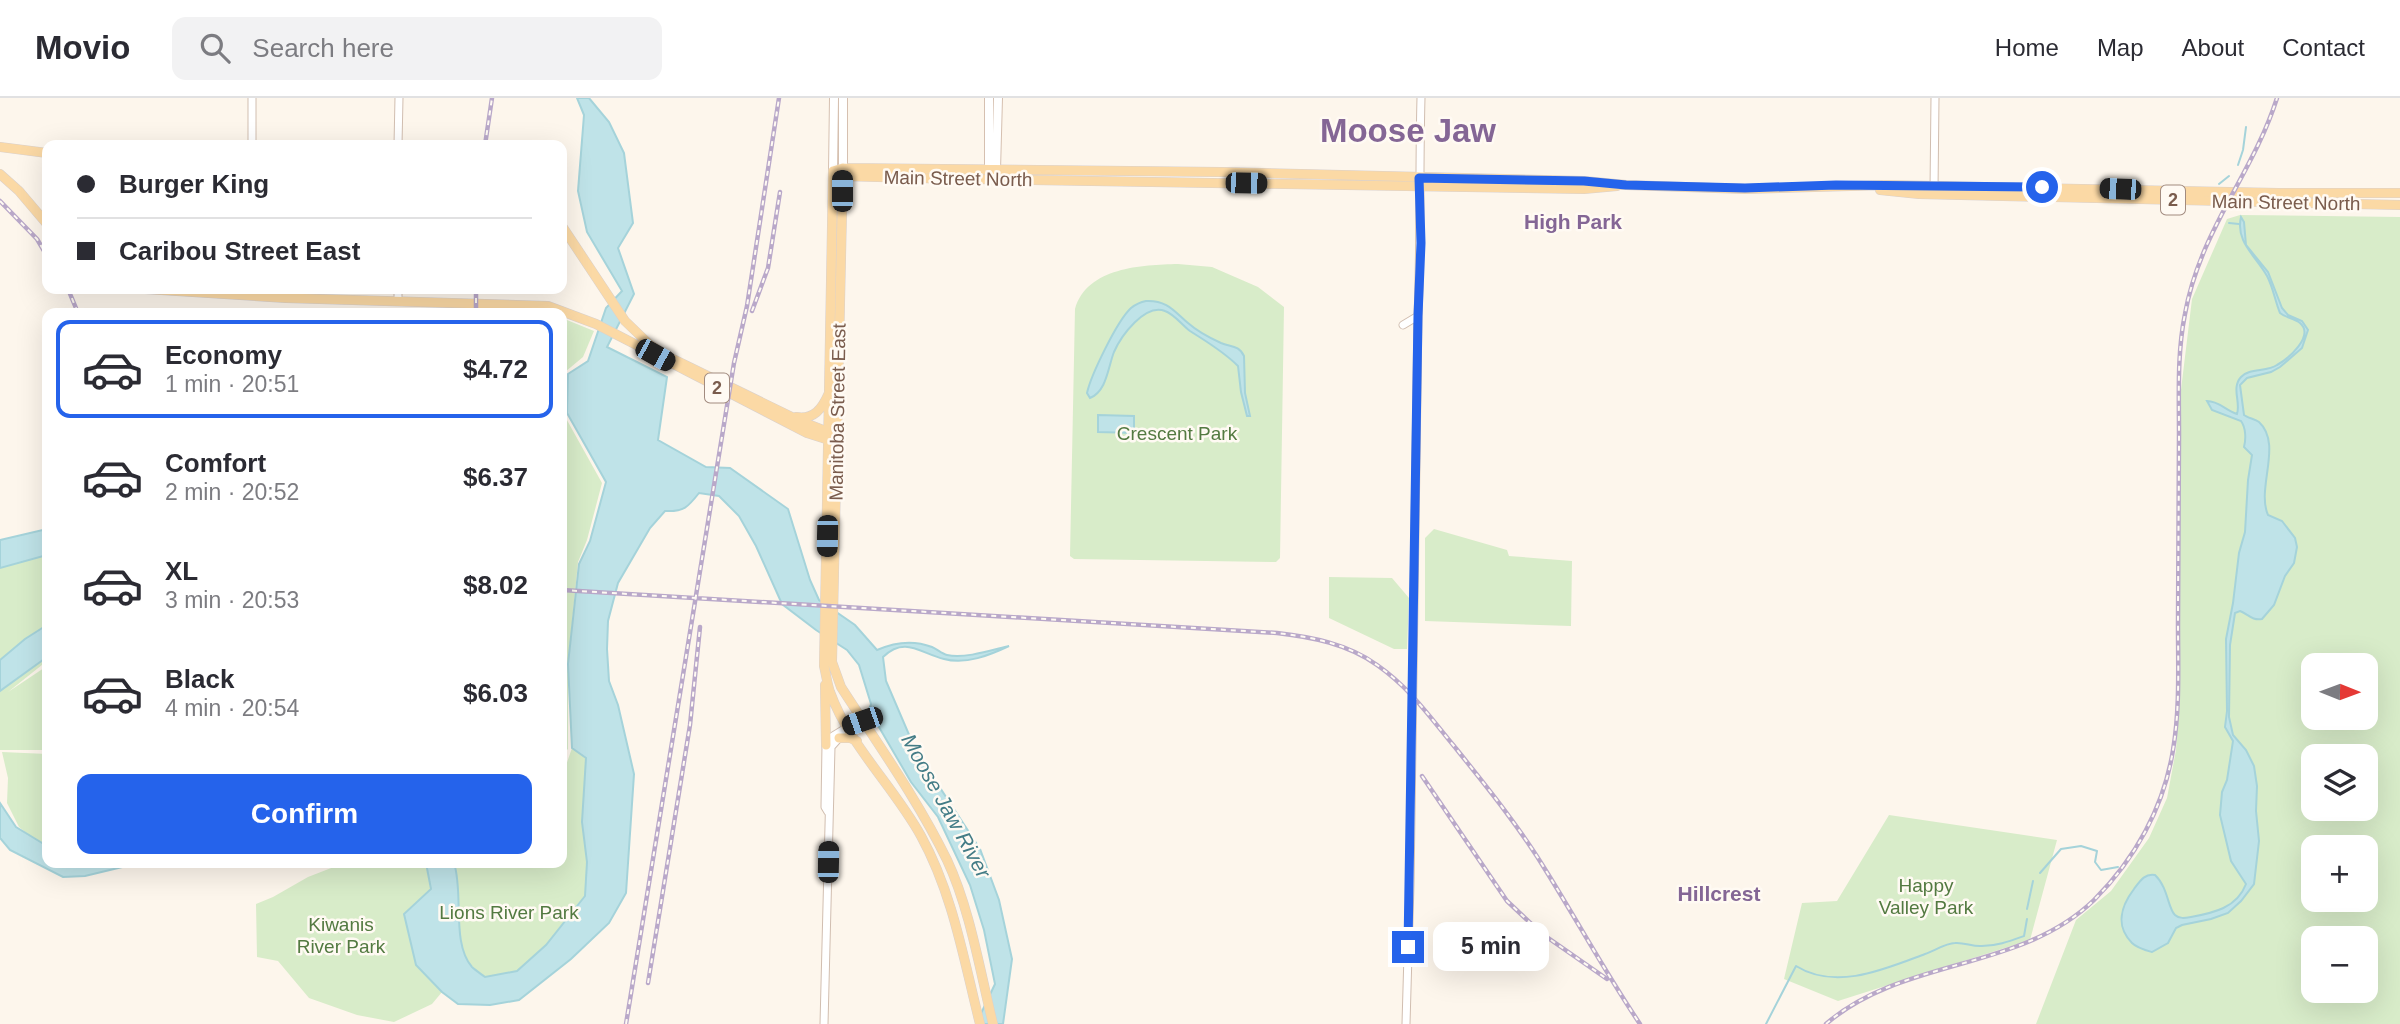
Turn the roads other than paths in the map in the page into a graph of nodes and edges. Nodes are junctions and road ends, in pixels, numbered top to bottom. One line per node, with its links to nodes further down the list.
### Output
1 (253, 98): 9 (street)
2 (399, 98): 10 (street)
3 (834, 98): 13 (main road)
4 (843, 98): 13 (main road)
5 (989, 98): 14 (main road)
6 (998, 98): 14 (main road)
7 (1421, 98): 16 (street)
8 (1935, 98): 17 (street)
9 (252, 140)
10 (398, 140)
11 (0, 147): 12 (main road)
12 (42, 152)
13 (839, 172): 14 (main road, Main Street North / 2); 29 (main road, Manitoba Street East); 32 (main road, Manitoba Street East)
14 (992, 173): 16 (main road, Main Street North / 2)
15 (0, 174): 20 (main road)
16 (1419, 181): 17 (main road, Main Street North / 2); 27 (street)
17 (1934, 190): 18 (main road, Main Street North / 2); 19 (main road, Main Street North / 2)
18 (2400, 193)
19 (2400, 205)
20 (42, 218)
21 (567, 234): 30 (main road, 2)
22 (287, 294): 24 (main road, 2)
23 (398, 294): 24 (street)
24 (398, 300): 25 (main road, 2)
25 (553, 308)
26 (567, 313): 31 (main road, 2)
27 (1418, 316): 28 (street); 46 (street)
28 (1403, 326)
29 (831, 388): 30 (main road); 32 (main road, Manitoba Street East)
30 (789, 415): 32 (main road, 2)
31 (817, 436): 32 (main road, 2); 33 (main road)
32 (832, 436): 33 (main road, Manitoba Street East); 34 (main road, Manitoba Street East)
33 (829, 462): 34 (main road, Manitoba Street East)
34 (829, 591): 35 (main road, Manitoba Street East)
35 (828, 655): 36 (main road, Manitoba Street East); 37 (main road)
36 (824, 666): 38 (main road); 41 (main road, Manitoba Street East)
37 (862, 721): 38 (street); 45 (main road)
38 (849, 728): 39 (street); 40 (main road); 41 (street)
39 (839, 738): 40 (main road); 42 (street)
40 (858, 742): 44 (main road)
41 (826, 745): 42 (street)
42 (828, 811): 43 (street)
43 (824, 1024)
44 (980, 1024)
45 (993, 1024)
46 (1406, 1024)

